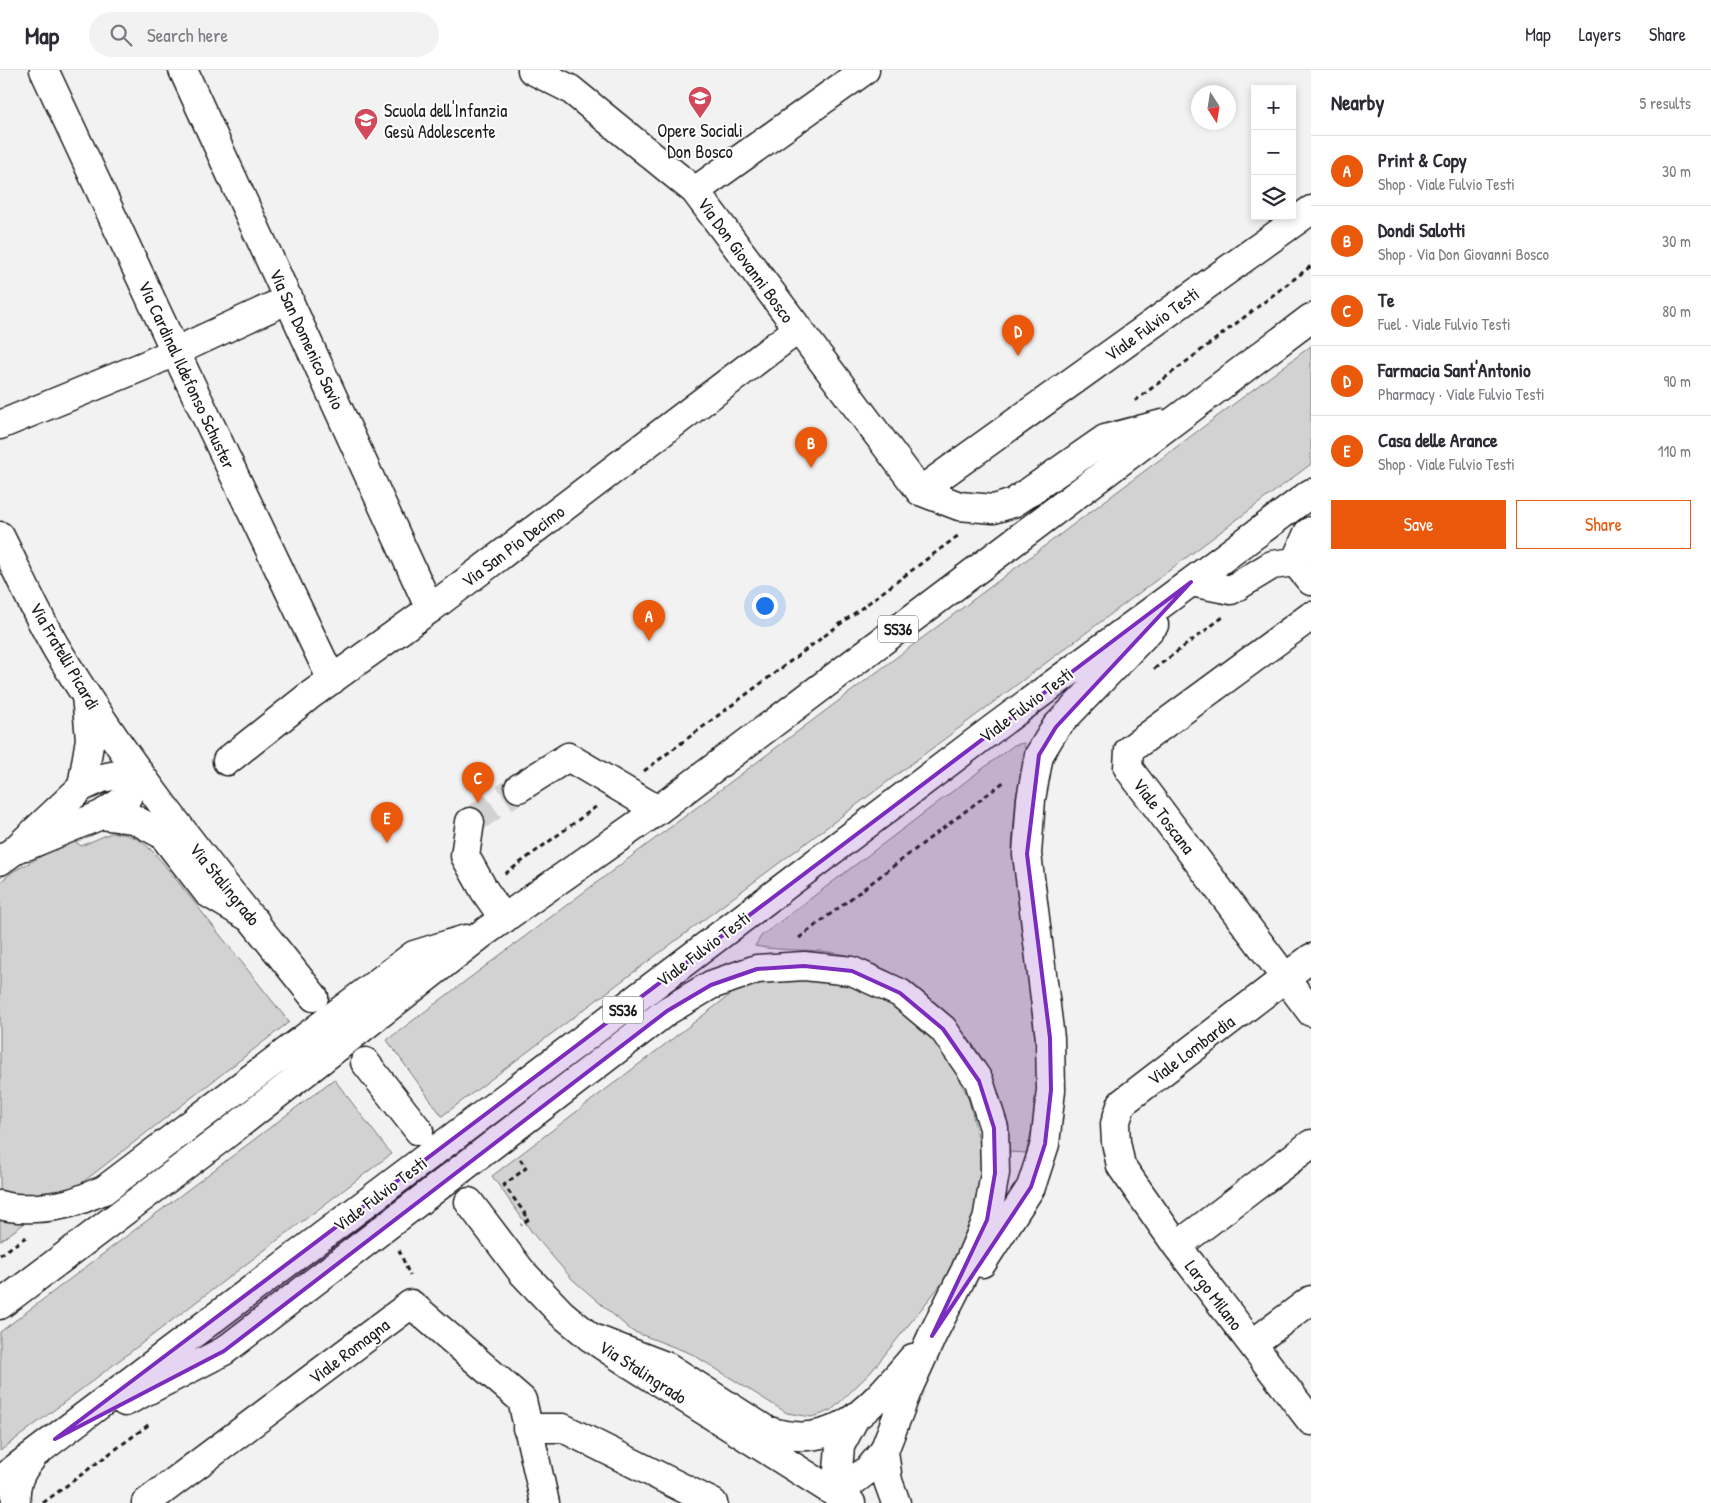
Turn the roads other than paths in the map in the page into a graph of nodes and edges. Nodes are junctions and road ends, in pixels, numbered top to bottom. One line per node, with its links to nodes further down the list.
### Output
1 (44, 70): 10 (main road, Via Cardinal Ildefonso Schuster)
2 (183, 70): 7 (main road, Via San Domenico Savio)
3 (532, 70): 5 (main road, Via Don Giovanni Bosco)
4 (865, 70): 5 (main road)
5 (695, 190): 9 (main road, Via Don Giovanni Bosco)
6 (1311, 210): 13 (main road, Viale Fulvio Testi)
7 (289, 299): 10 (main road); 19 (main road, Via San Domenico Savio)
8 (1311, 318): 11 (main road, SS36)
9 (798, 329): 13 (main road, Via Don Giovanni Bosco); 19 (main road, Via San Pio Decimo)
10 (175, 351): 12 (main road); 21 (main road, Via Cardinal Ildefonso Schuster)
11 (1176, 420): 13 (main road); 27 (main road, SS36)
12 (0, 425)
13 (920, 492)
14 (1311, 493): 18 (main road, Viale Fulvio Testi / SS36)
15 (1311, 531): 17 (main road)
16 (0, 536): 22 (main road, Via Fratelli Picardi)
17 (1303, 572): 18 (main road)
18 (1191, 582): 47 (main road); 53 (main road, Viale Fulvio Testi / SS36)
19 (430, 609): 21 (main road, Via San Pio Decimo)
20 (1311, 616): 35 (main road, Viale Toscana)
21 (332, 680): 23 (main road, Via San Pio Decimo)
22 (86, 695): 24 (main road, Via Fratelli Picardi); 25 (main road)
23 (227, 761)
24 (137, 770): 25 (main road); 28 (main road); 32 (main road, Via Stalingrado)
25 (82, 787): 30 (main road)
26 (519, 788): 27 (main road)
27 (658, 810): 31 (main road, SS36)
28 (101, 815): 30 (main road); 32 (main road)
29 (470, 822): 31 (main road)
30 (8, 855)
31 (504, 918): 33 (main road, SS36)
32 (255, 921): 36 (main road, Via Stalingrado)
33 (482, 934): 43 (main road); 46 (main road, SS36)
34 (1311, 958): 35 (main road, Viale Lombardia)
35 (1285, 978): 37 (main road, Viale Toscana); 41 (main road, Viale Lombardia)
36 (314, 997)
37 (1311, 1012)
38 (365, 1062): 39 (main road)
39 (419, 1130)
40 (1311, 1144): 44 (main road)
41 (1121, 1166): 44 (main road, Largo Milano)
42 (469, 1202): 48 (main road, Via Stalingrado)
43 (0, 1205)
44 (1177, 1246): 49 (main road, Largo Milano)
45 (1311, 1300): 49 (main road)
46 (0, 1305)
47 (932, 1336): 50 (main road); 53 (main road); 54 (main road)
48 (590, 1337): 50 (main road); 57 (main road, Via Stalingrado)
49 (1252, 1344): 51 (main road, Largo Milano)
50 (856, 1418): 57 (main road)
51 (1311, 1421)
52 (527, 1428): 56 (main road, Viale Romagna); 60 (main road); 61 (main road)
53 (45, 1447): 55 (main road, Viale Fulvio Testi / SS36); 58 (main road)
54 (884, 1451): 57 (main road); 62 (main road)
55 (0, 1480)
56 (174, 1495): 59 (main road, Viale Romagna)
57 (843, 1498)
58 (16, 1503)
59 (146, 1503)
60 (544, 1503)
61 (713, 1503)
62 (896, 1503)

